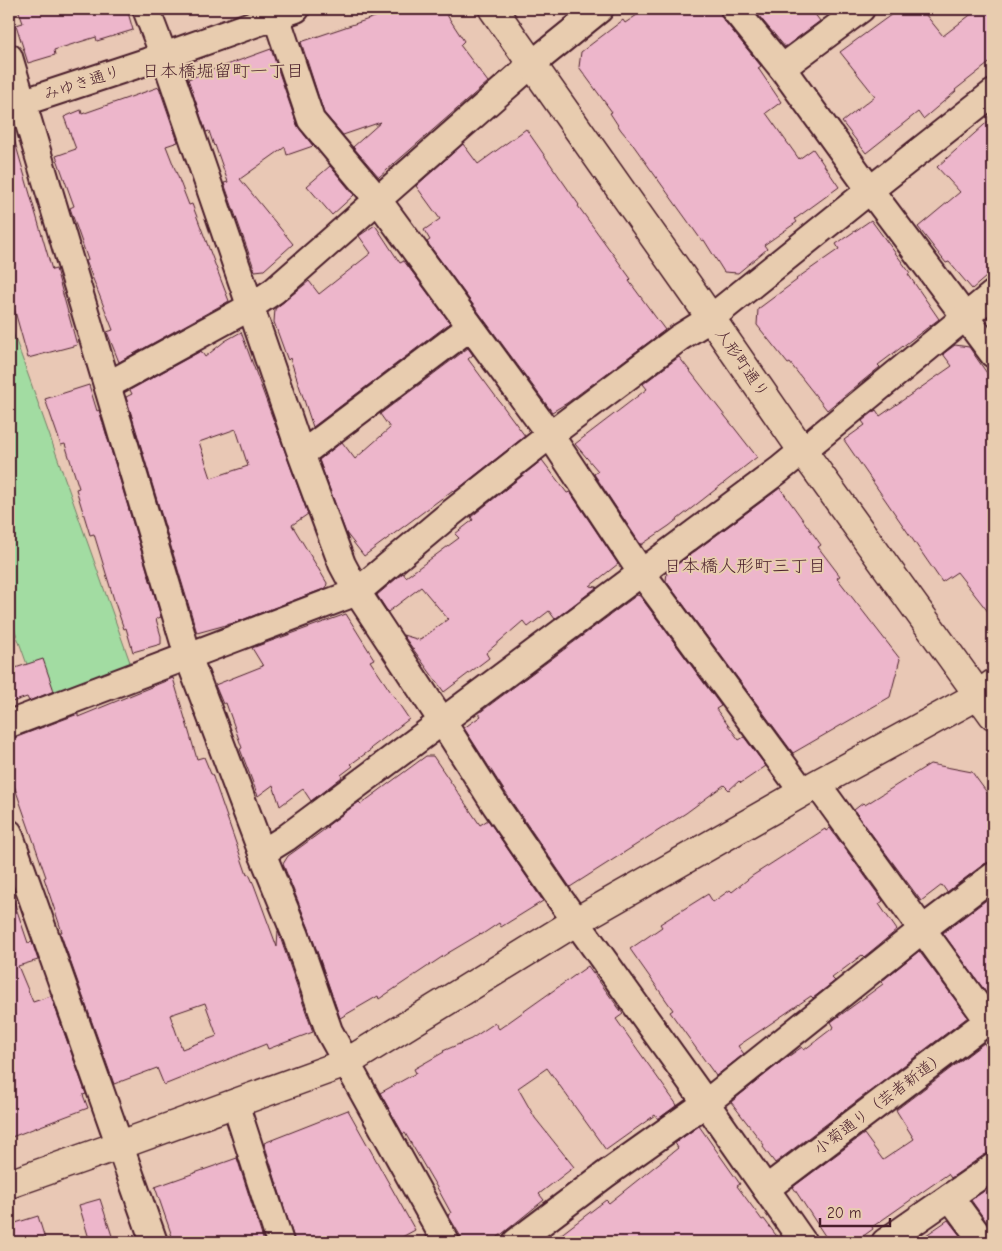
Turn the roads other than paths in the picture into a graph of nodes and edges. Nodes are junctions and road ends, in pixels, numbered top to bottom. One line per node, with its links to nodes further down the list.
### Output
1 (146, 9): 7 (street)
2 (493, 9): 9 (street, 人形町通り)
3 (600, 9): 9 (street)
4 (734, 9): 10 (street)
5 (861, 9): 10 (street)
6 (286, 12): 7 (street, みゆき通り); 14 (street)
7 (164, 56): 12 (street, みゆき通り); 16 (street)
8 (9, 57): 12 (street)
9 (532, 64): 14 (street); 18 (street, 人形町通り)
10 (782, 68): 13 (street)
11 (993, 93): 13 (street)
12 (15, 104): 21 (street)
13 (870, 190): 17 (street); 18 (street)
14 (378, 200): 16 (street); 19 (street)
15 (993, 294): 17 (street)
16 (250, 307): 21 (street); 24 (street)
17 (965, 316): 20 (street); 23 (street)
18 (711, 318): 22 (street); 23 (street, 人形町通り)
19 (470, 327): 22 (street); 24 (street)
20 (993, 354)
21 (108, 385): 27 (street)
22 (550, 435): 25 (street); 26 (street)
23 (802, 450): 25 (street); 28 (street, 人形町通り)
24 (302, 454): 26 (street)
25 (641, 572): 29 (street); 31 (street)
26 (357, 592): 27 (street); 29 (street)
27 (188, 656): 30 (street); 33 (street)
28 (989, 698): 31 (street)
29 (442, 721): 33 (street); 35 (street)
30 (9, 724)
31 (810, 788): 35 (street); 36 (street)
32 (9, 833): 41 (street)
33 (262, 853): 38 (street)
34 (993, 876): 36 (street)
35 (575, 922): 38 (street); 40 (street)
36 (923, 929): 37 (street); 40 (street)
37 (992, 1022): 44 (street, 小菊通り（芸者新道）)
38 (346, 1062): 39 (street); 48 (street)
39 (235, 1103): 41 (street); 47 (street)
40 (706, 1103): 44 (street); 49 (street)
41 (120, 1146): 43 (street); 46 (street)
42 (993, 1167): 45 (street)
43 (9, 1184)
44 (766, 1189): 50 (street)
45 (950, 1197): 51 (street); 52 (street)
46 (154, 1242)
47 (280, 1242)
48 (446, 1242)
49 (516, 1242)
50 (803, 1242)
51 (885, 1242)
52 (983, 1242)

